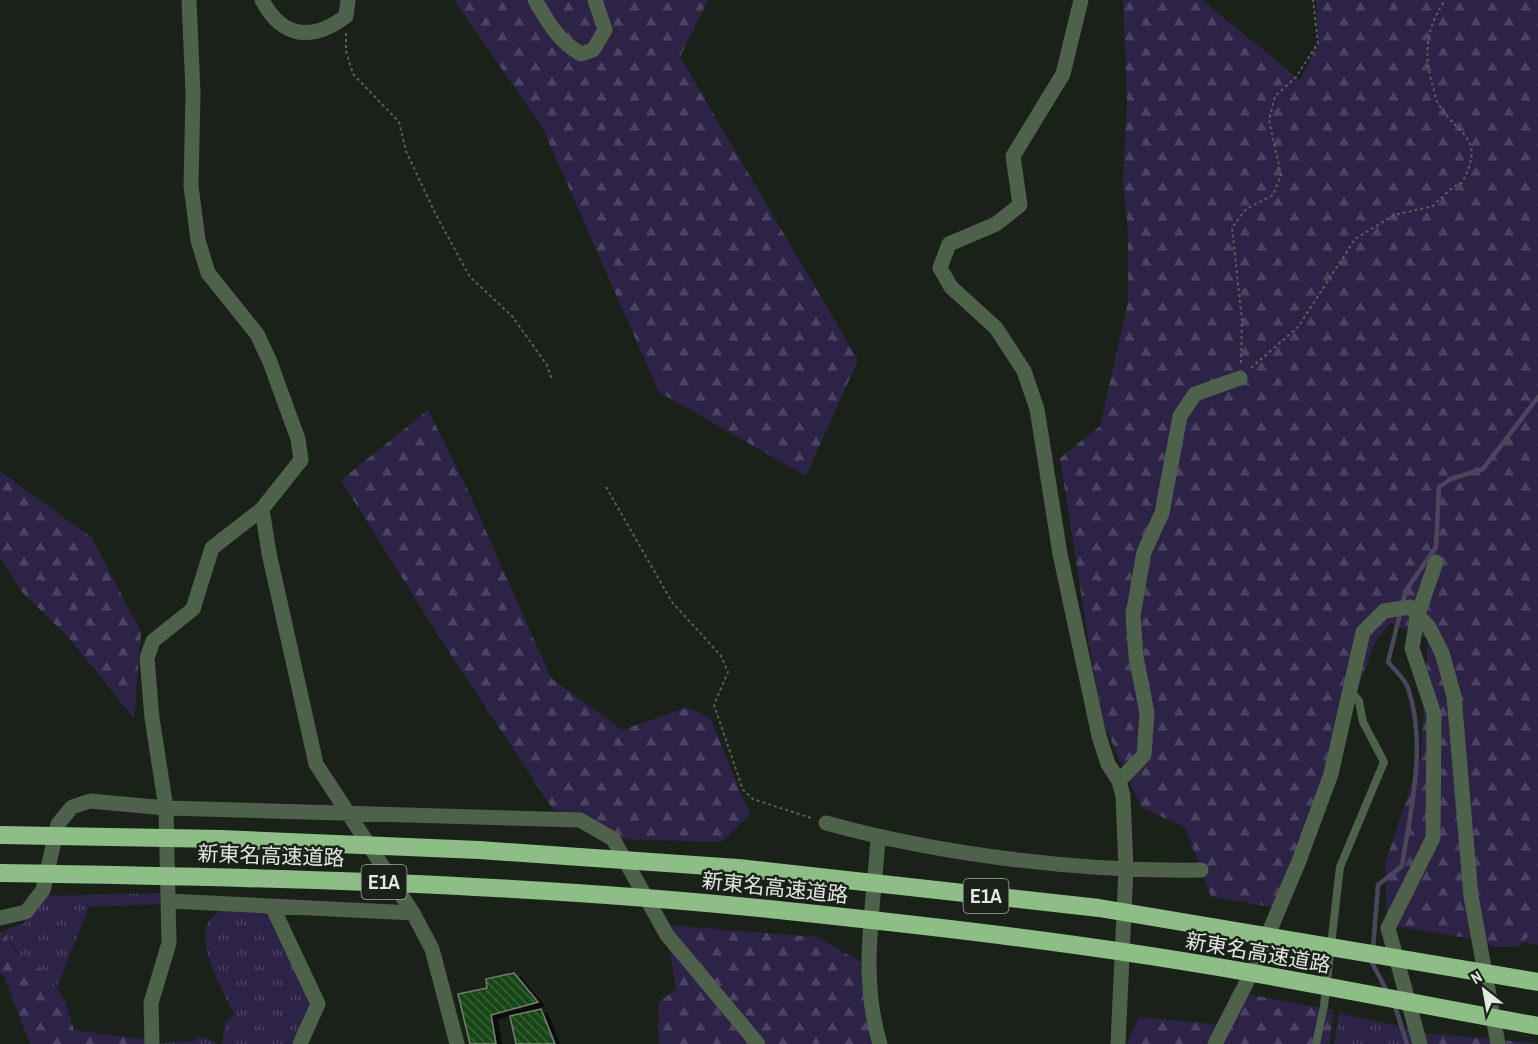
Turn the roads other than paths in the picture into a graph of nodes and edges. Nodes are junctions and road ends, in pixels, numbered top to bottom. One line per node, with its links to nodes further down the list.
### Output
1 (189, 0): 8 (street)
2 (262, 0): 3 (street)
3 (348, 0)
4 (535, 0): 5 (street)
5 (595, 0)
6 (1081, 0): 12 (street)
7 (1240, 378): 12 (street)
8 (262, 509): 13 (street); 14 (street)
9 (1436, 562): 10 (street)
10 (1414, 611): 11 (street); 35 (street); 36 (street)
11 (1350, 690): 33 (street); 34 (lane)
12 (1119, 781): 20 (street)
13 (166, 808): 14 (street); 21 (street); 24 (street)
14 (347, 812): 23 (street); 30 (street)
15 (826, 823): 17 (street)
16 (0, 835): 25 (highway, 新東名高速道路 / E1A)
17 (878, 842): 20 (street); 31 (street)
18 (1201, 870): 20 (street)
19 (0, 873): 26 (highway, 新東名高速道路 / E1A)
20 (1126, 875): 32 (street)
21 (168, 901): 22 (street); 27 (street)
22 (272, 906): 23 (street); 28 (street)
23 (413, 914): 29 (street)
24 (0, 918)
25 (1535, 981)
26 (1538, 1026)
27 (152, 1044)
28 (300, 1044)
29 (457, 1044)
30 (758, 1044)
31 (880, 1044)
32 (1118, 1044)
33 (1215, 1044)
34 (1316, 1044)
35 (1420, 1044)
36 (1498, 1044)

